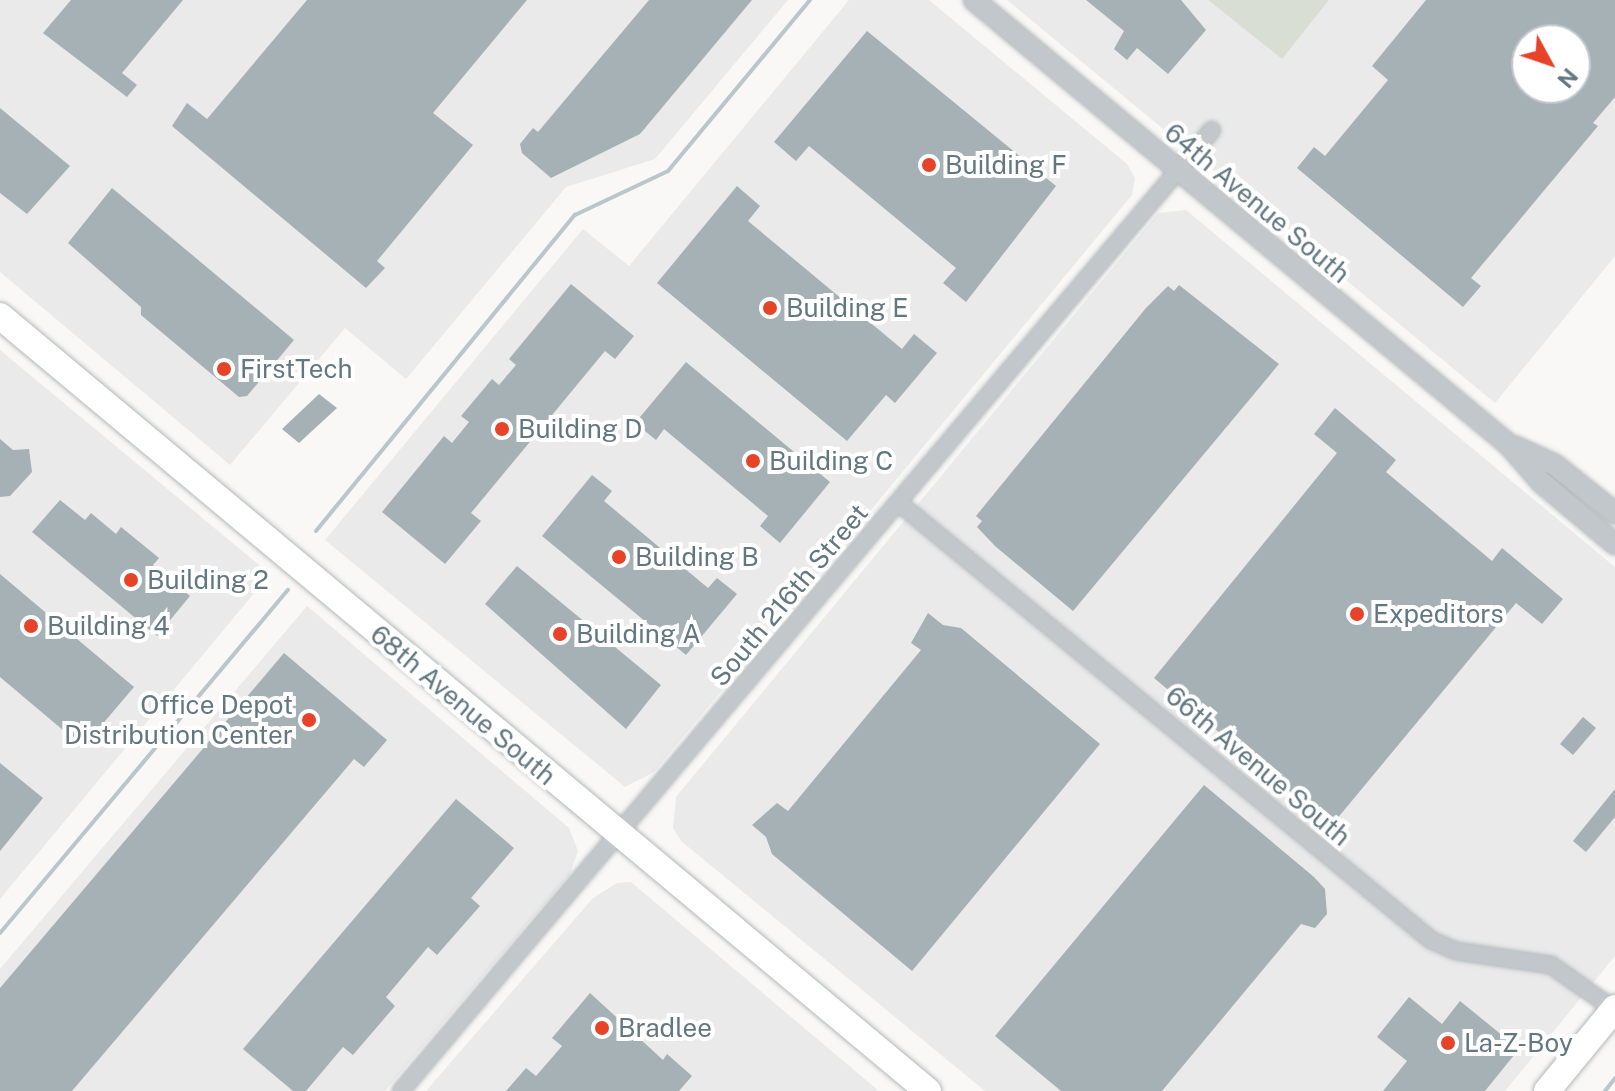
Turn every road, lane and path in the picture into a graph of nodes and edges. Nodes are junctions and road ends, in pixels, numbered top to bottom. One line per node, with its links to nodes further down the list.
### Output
1 (974, 0): 3 (street, 64th Avenue South)
2 (1212, 130): 3 (street, South 216th Street)
3 (1177, 171): 5 (street, 64th Avenue South); 6 (street, South 216th Street)
4 (0, 316): 9 (main road, 68th Avenue South)
5 (1509, 445): 7 (street, 64th Avenue South); 8 (street, 64th Avenue South)
6 (899, 503): 9 (street, South 216th Street); 10 (street, 66th Avenue South)
7 (1615, 513)
8 (1615, 544)
9 (617, 834): 11 (street, South 216th Street); 12 (main road, 68th Avenue South)
10 (1615, 1010): 13 (main road)
11 (401, 1091)
12 (928, 1091)
13 (1547, 1091)

